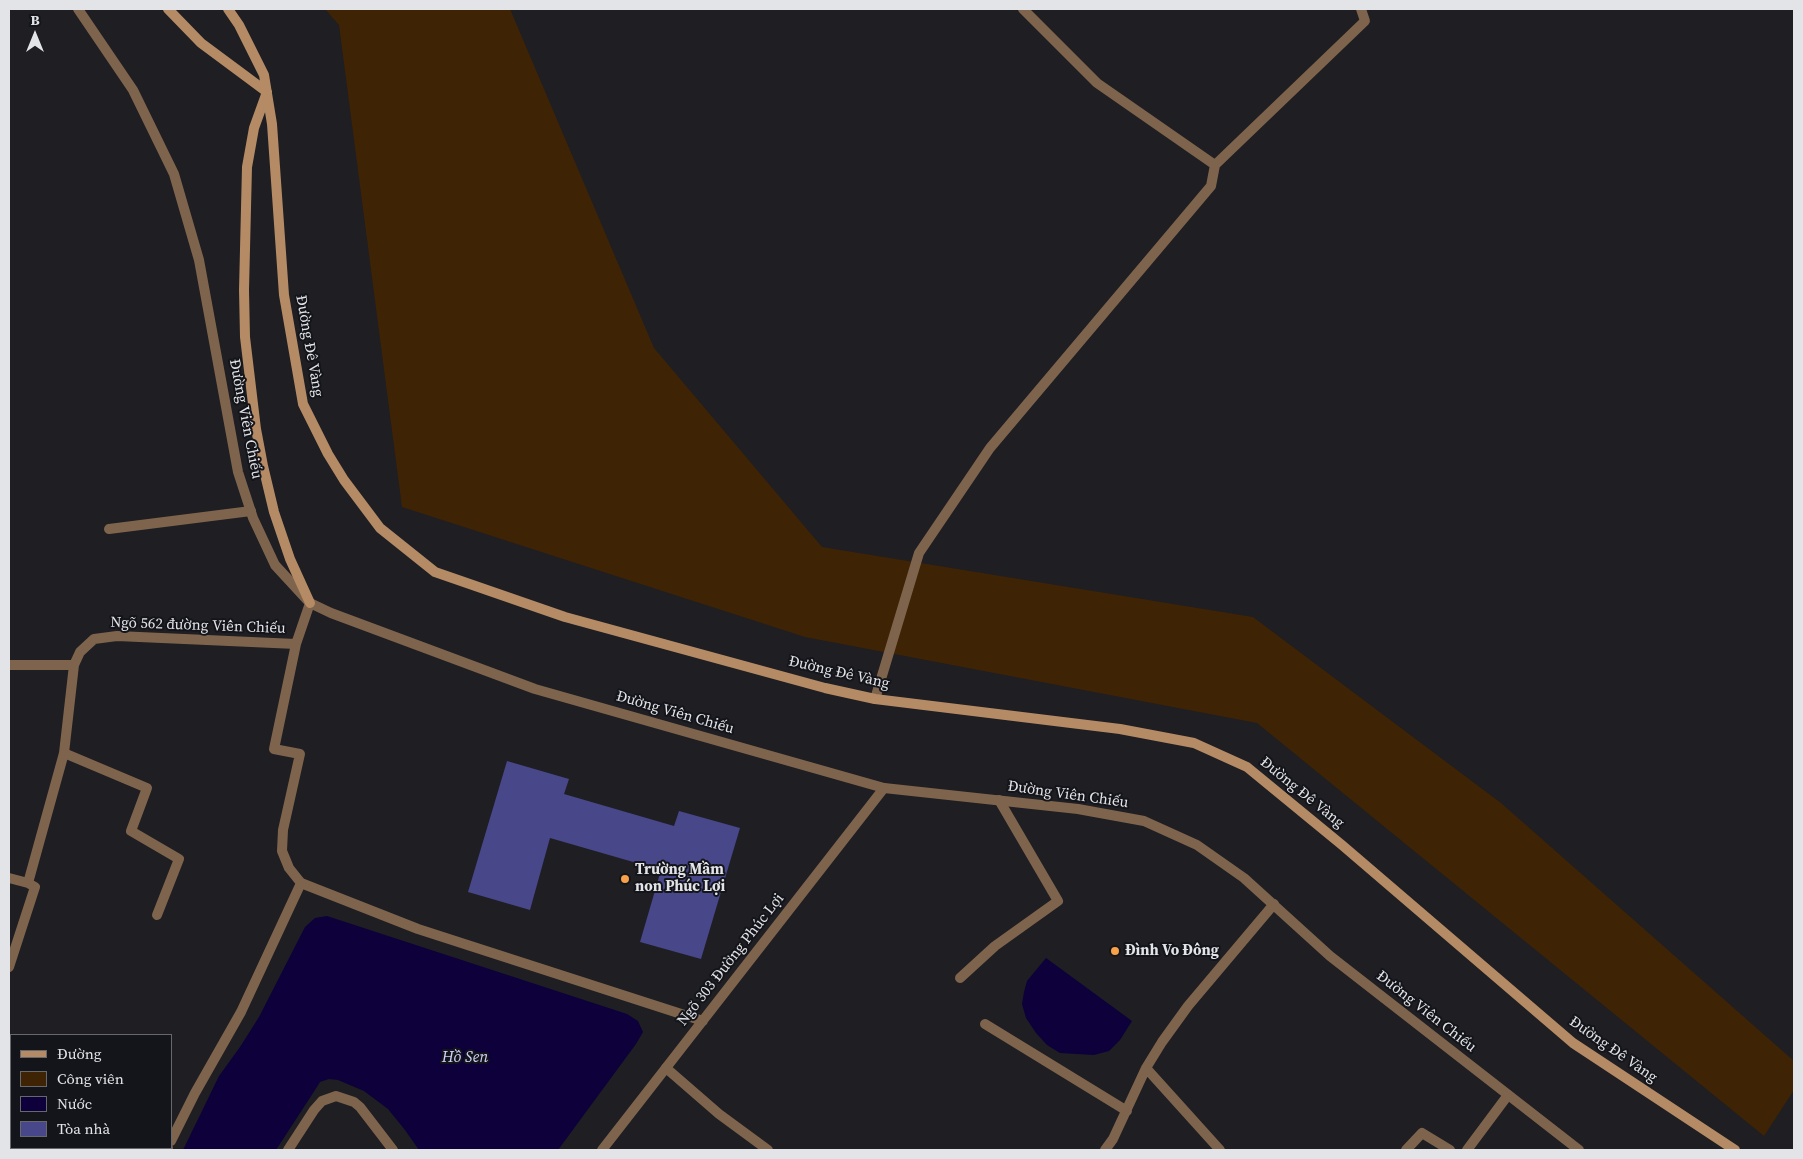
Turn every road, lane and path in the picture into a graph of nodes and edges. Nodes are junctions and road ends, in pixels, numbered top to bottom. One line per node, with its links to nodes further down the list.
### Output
1 (78, 9): 8 (street, Đường Viên Chiếu)
2 (168, 9): 6 (main road)
3 (228, 9): 6 (main road, Đường Đê Vàng)
4 (1023, 9): 7 (street)
5 (1361, 9): 7 (street)
6 (267, 92): 10 (main road); 14 (main road, Đường Đê Vàng)
7 (1215, 165): 14 (street)
8 (251, 511): 9 (street); 10 (street, Đường Viên Chiếu)
9 (109, 529)
10 (310, 604): 11 (street, Ngõ 562 đường Viên Chiếu); 16 (street, Đường Viên Chiếu)
11 (296, 644): 13 (street, Ngõ 562 đường Viên Chiếu); 20 (street)
12 (9, 665): 13 (street)
13 (74, 665): 15 (street)
14 (875, 699): 42 (main road, Đường Đê Vàng)
15 (64, 753): 19 (street); 22 (street)
16 (884, 788): 17 (street, Đường Viên Chiếu); 25 (street, Ngõ 303 Đường Phúc Lợi)
17 (999, 800): 21 (street, Đường Viên Chiếu); 24 (street)
18 (9, 878): 19 (street)
19 (28, 883): 23 (street)
20 (301, 883): 25 (street); 31 (street)
21 (1274, 904): 28 (street); 29 (street, Đường Viên Chiếu)
22 (157, 915)
23 (9, 967)
24 (960, 978)
25 (703, 1021): 27 (street, Ngõ 303 Đường Phúc Lợi)
26 (985, 1024): 30 (street)
27 (666, 1068): 34 (street, Ngõ 303 Đường Phúc Lợi); 35 (street)
28 (1146, 1068): 30 (street); 37 (street)
29 (1508, 1095): 40 (street); 41 (street, Đường Viên Chiếu)
30 (1127, 1110): 36 (street)
31 (172, 1139)
32 (288, 1150): 33 (street)
33 (393, 1150)
34 (602, 1150)
35 (768, 1150)
36 (1106, 1150)
37 (1220, 1150)
38 (1406, 1150): 39 (street)
39 (1450, 1150)
40 (1468, 1150)
41 (1579, 1150)
42 (1735, 1150)

